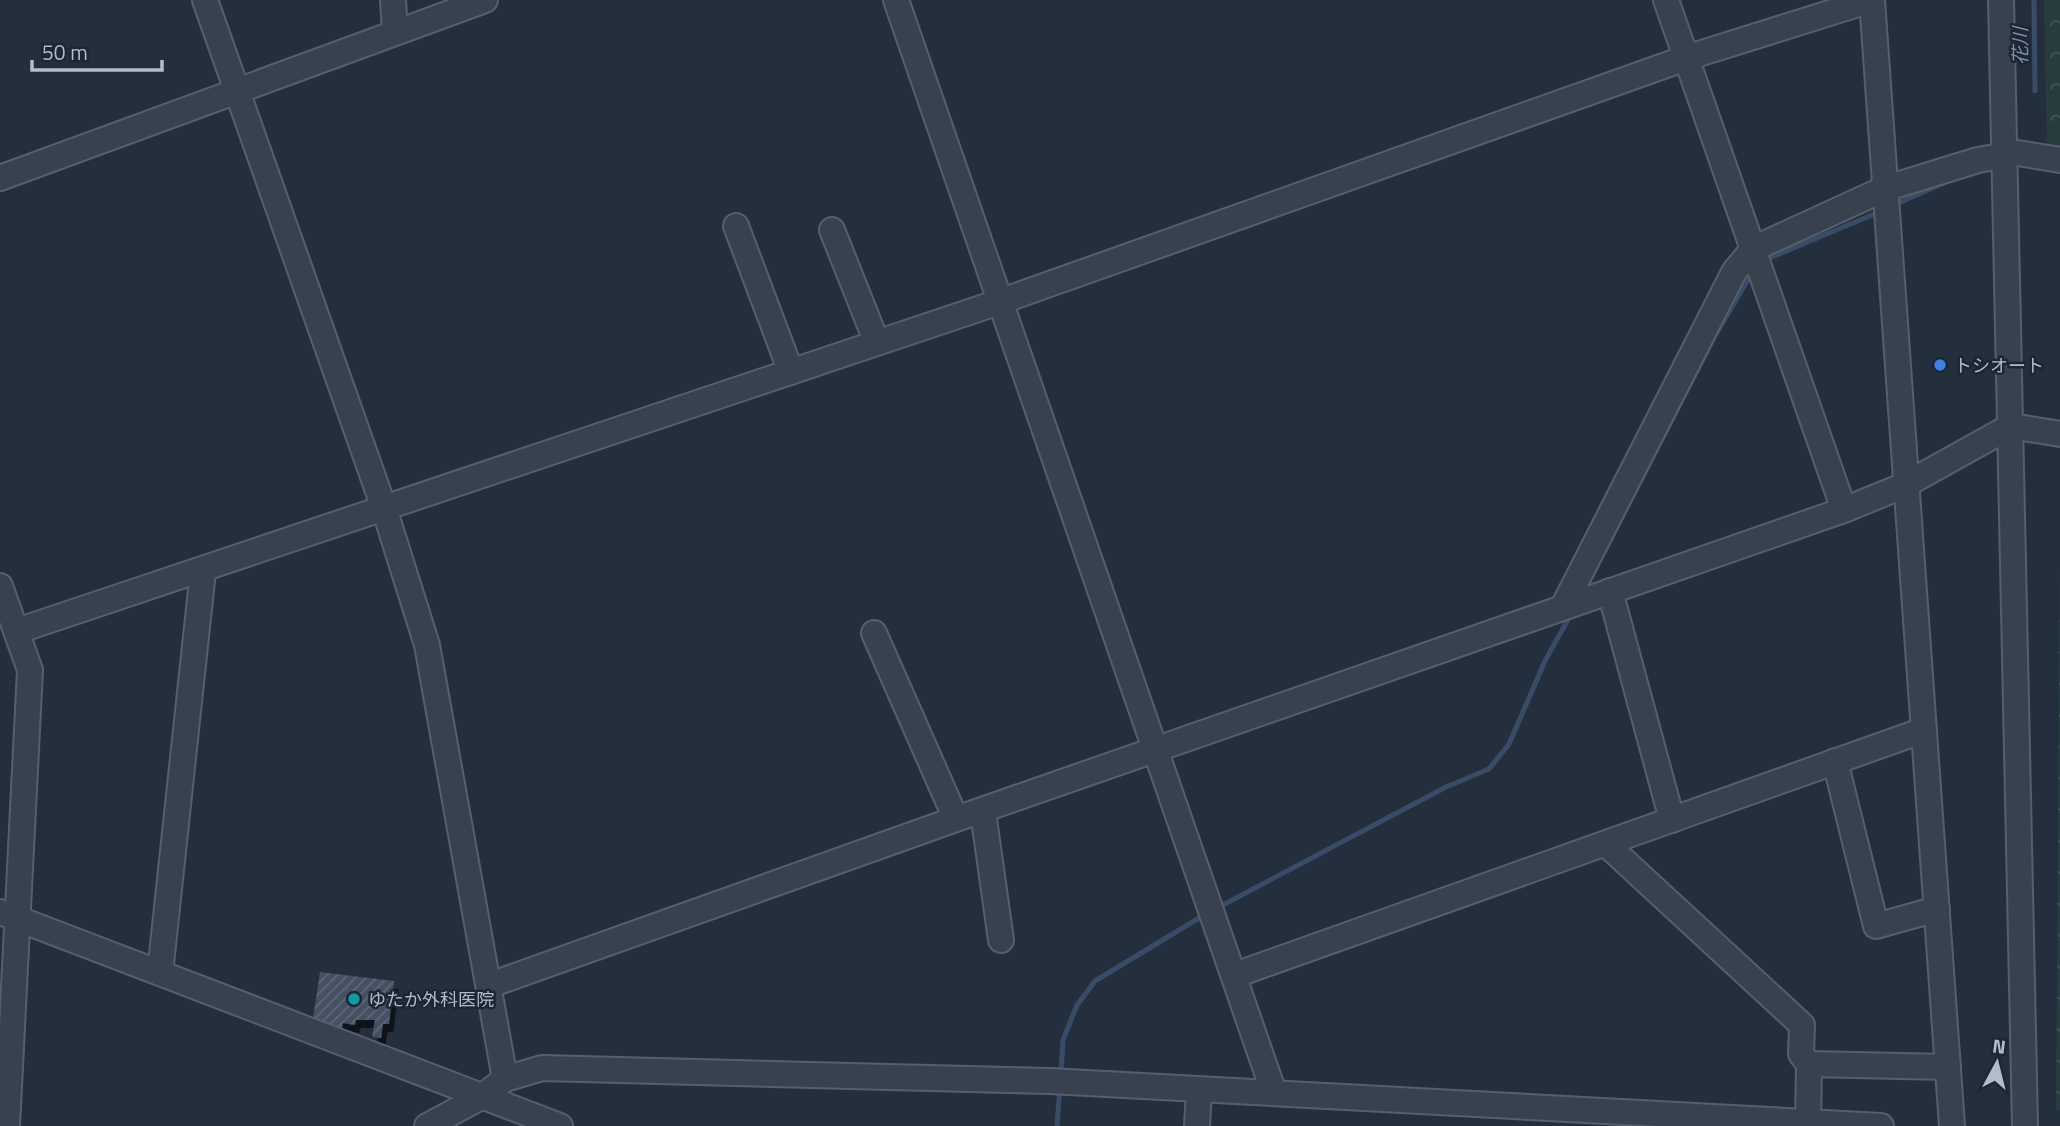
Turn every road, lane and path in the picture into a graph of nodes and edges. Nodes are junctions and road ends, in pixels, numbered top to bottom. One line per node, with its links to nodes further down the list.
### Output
1 (205, 0): 10 (street)
2 (393, 0): 8 (street)
3 (485, 0): 8 (street)
4 (896, 0): 18 (street)
5 (1666, 0): 9 (street)
6 (1871, 0): 9 (street); 14 (street)
7 (2001, 0): 11 (street)
8 (395, 31): 10 (street)
9 (1686, 58): 17 (street); 18 (street)
10 (237, 93): 13 (street); 24 (street)
11 (2004, 157): 12 (street); 14 (street); 21 (street)
12 (2060, 160)
13 (0, 178)
14 (1885, 193): 17 (street); 23 (street)
15 (736, 226): 20 (street)
16 (832, 230): 19 (street)
17 (1755, 252): 25 (street); 29 (street)
18 (999, 302): 19 (street); 33 (street)
19 (877, 343): 20 (street)
20 (791, 372): 24 (street)
21 (2011, 426): 22 (street); 23 (street); 58 (street)
22 (2060, 435)
23 (1905, 485): 25 (street); 32 (street)
24 (384, 508): 26 (street); 44 (street)
25 (1844, 510): 28 (street)
26 (202, 571): 30 (street); 42 (street)
27 (0, 586): 30 (street)
28 (1602, 594): 29 (street); 37 (street)
29 (1566, 606): 33 (street)
30 (17, 631): 40 (street)
31 (874, 633): 36 (street)
32 (1924, 730): 34 (street); 39 (street)
33 (1155, 751): 35 (street); 43 (street)
34 (1835, 761): 37 (street); 39 (street)
35 (983, 812): 36 (street); 41 (street)
36 (956, 819): 44 (street)
37 (1671, 820): 38 (street)
38 (1606, 844): 43 (street); 45 (street)
39 (1937, 909): 46 (street)
40 (8, 915): 42 (street); 52 (street)
41 (1001, 940)
42 (160, 973): 50 (street)
43 (1236, 975): 49 (street)
44 (490, 985): 47 (street)
45 (1808, 1065): 46 (street); 51 (street)
46 (1948, 1067): 57 (street)
47 (505, 1079): 48 (street); 50 (street)
48 (1199, 1090): 49 (street); 55 (street)
49 (1274, 1093): 51 (street)
50 (483, 1096): 53 (street); 54 (street)
51 (1808, 1124): 56 (street)
52 (7, 1126)
53 (427, 1126)
54 (560, 1126)
55 (1197, 1126)
56 (1881, 1126)
57 (1952, 1126)
58 (2025, 1126)

